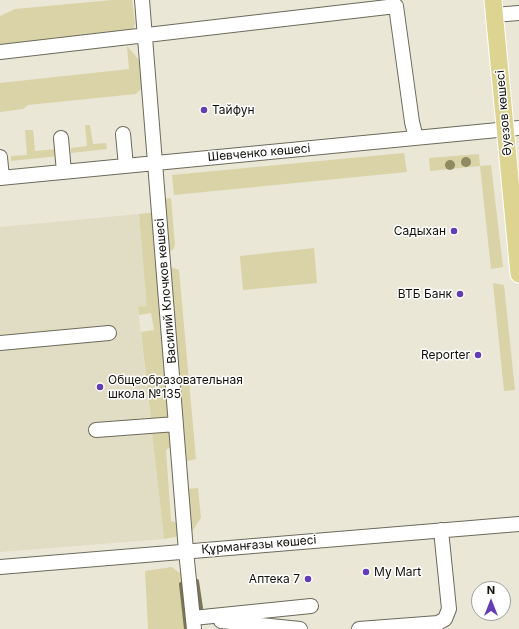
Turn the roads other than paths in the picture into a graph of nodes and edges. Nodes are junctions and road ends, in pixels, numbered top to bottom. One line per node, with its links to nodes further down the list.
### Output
1 (142, 0): 5 (street, Василий Клочков көшесі)
2 (396, 3): 5 (street); 10 (street)
3 (494, 8): 4 (street); 7 (main road, Әуезов көшесі)
4 (519, 13)
5 (145, 35): 6 (street); 12 (street, Василий Клочков көшесі)
6 (0, 52)
7 (512, 129): 10 (street, Шевченко көшесі); 16 (main road, Әуезов көшесі)
8 (123, 134): 13 (street)
9 (61, 138): 14 (street)
10 (416, 138): 12 (street, Шевченко көшесі)
11 (0, 157): 15 (street)
12 (155, 163): 13 (street, Шевченко көшесі); 19 (street, Василий Клочков көшесі)
13 (126, 166): 14 (street, Шевченко көшесі)
14 (64, 172): 15 (street, Шевченко көшесі)
15 (1, 178)
16 (519, 274)
17 (109, 333): 18 (street)
18 (0, 343)
19 (176, 424): 20 (street); 23 (street, Василий Клочков көшесі)
20 (96, 430)
21 (519, 524): 22 (street, Құрманғазы көшесі)
22 (441, 530): 23 (street, Құрманғазы көшесі); 28 (street)
23 (186, 551): 24 (street, Құрманғазы көшесі); 26 (street, Василий Клочков көшесі)
24 (0, 567)
25 (311, 606): 26 (street)
26 (193, 623): 27 (street)
27 (300, 629)
28 (359, 629)

